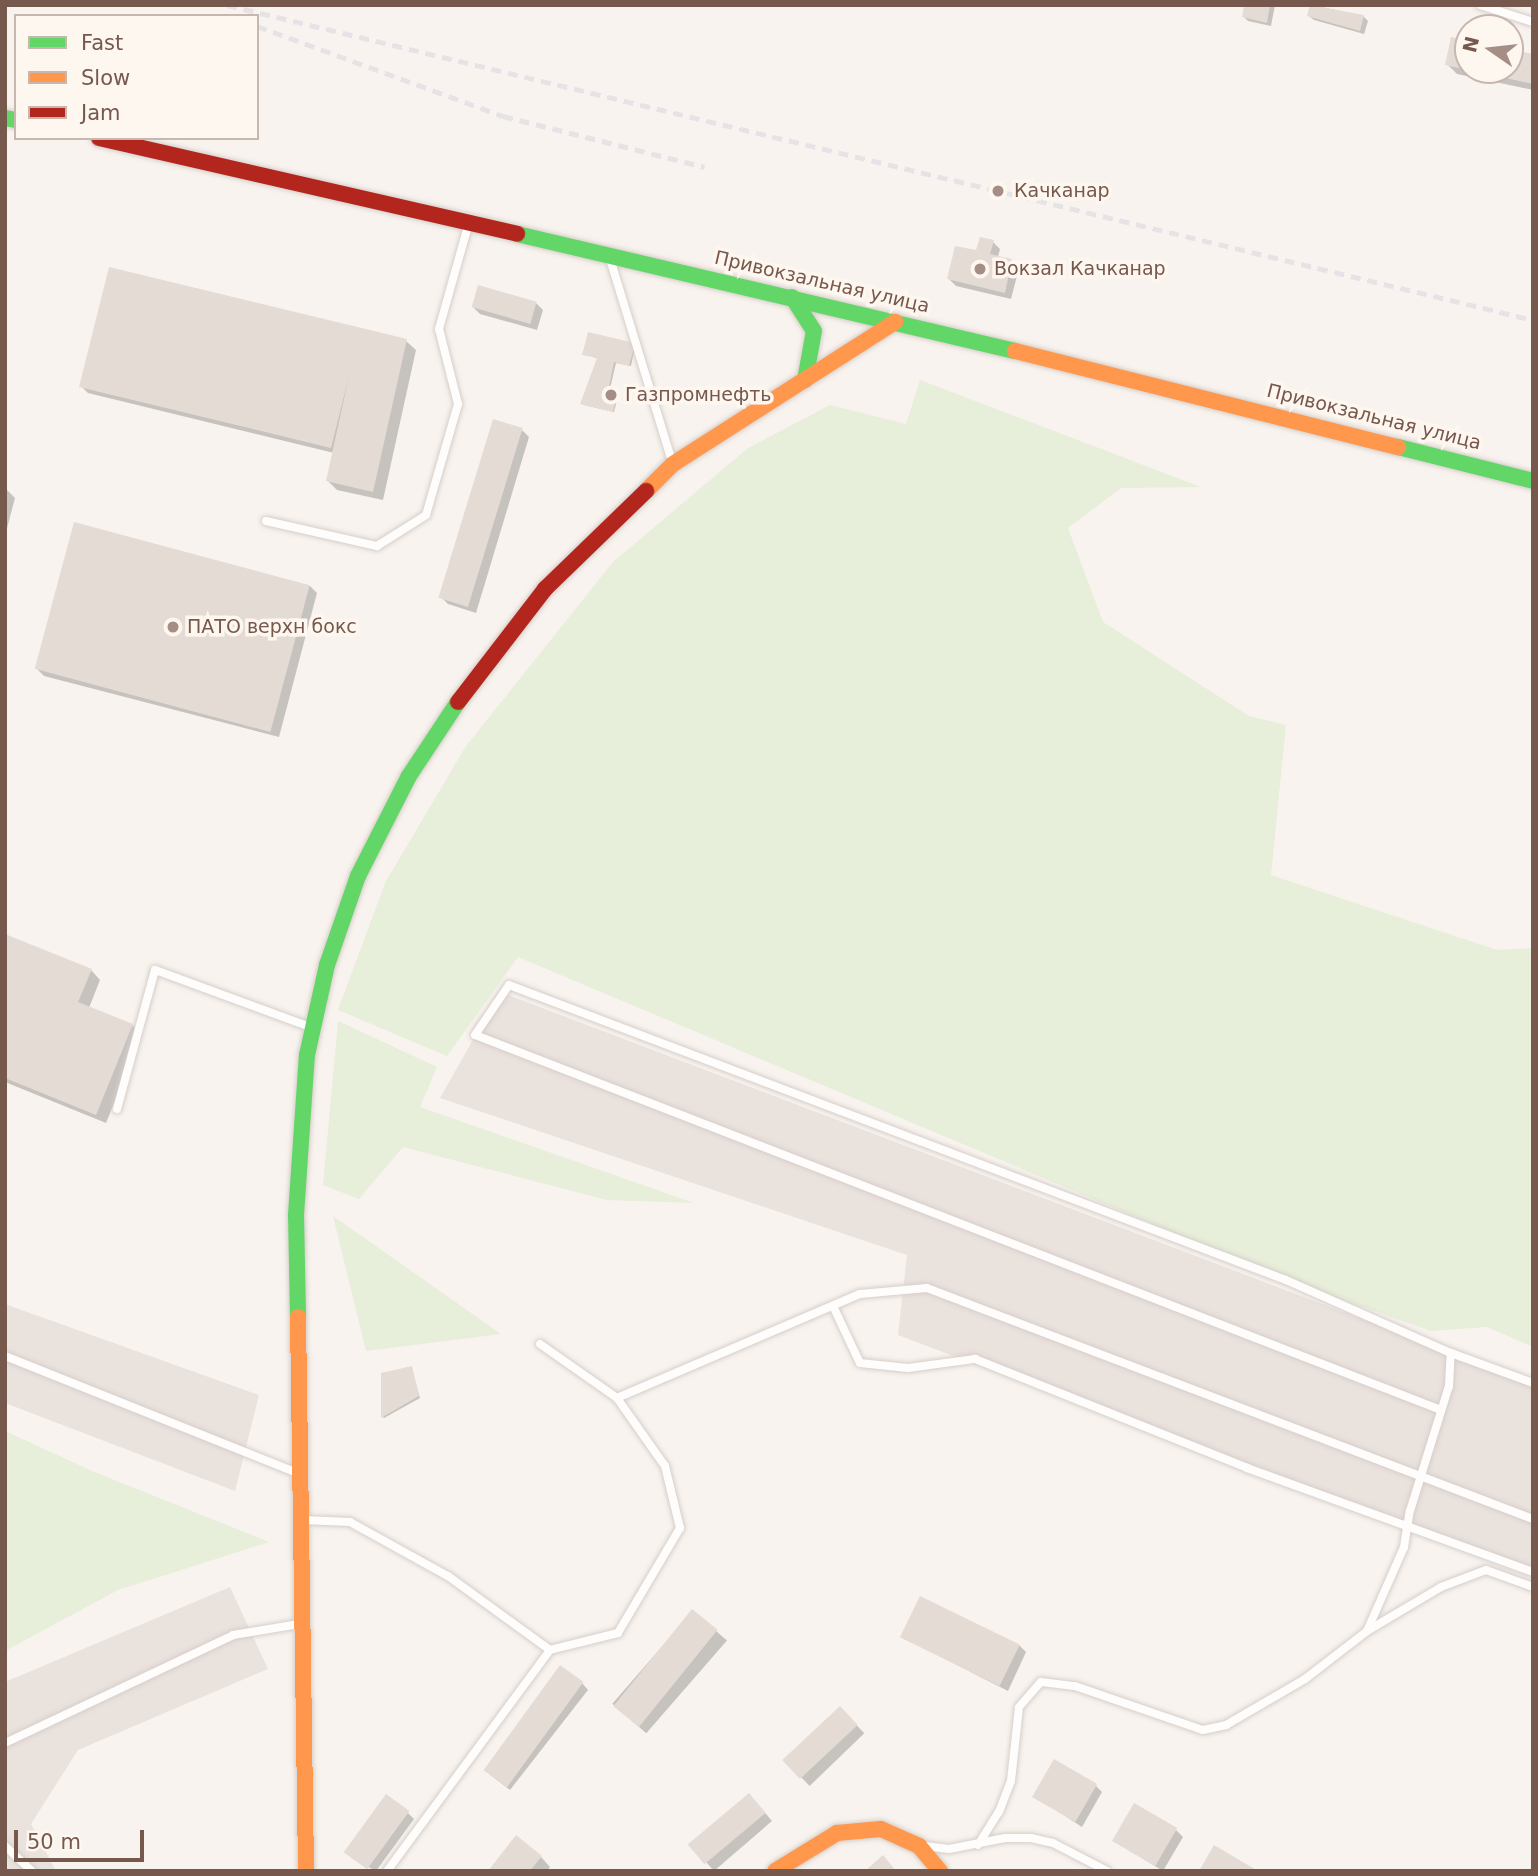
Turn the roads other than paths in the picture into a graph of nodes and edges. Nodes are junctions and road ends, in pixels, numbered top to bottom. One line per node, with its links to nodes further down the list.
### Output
1 (1480, 5): 2 (lane)
2 (1533, 22)
3 (108, 140): 4 (street, Привокзальная улица)
4 (470, 220): 5 (street, Привокзальная улица); 11 (lane)
5 (609, 253): 6 (street, Привокзальная улица); 9 (lane)
6 (792, 297): 7 (street, Привокзальная улица); 8 (street)
7 (895, 322): 8 (street); 10 (street, Привокзальная улица)
8 (805, 380): 9 (street)
9 (673, 464): 12 (street)
10 (1533, 481)
11 (266, 521)
12 (313, 1028): 13 (lane); 21 (street)
13 (117, 1109)
14 (833, 1306): 19 (lane); 22 (lane); 25 (lane)
15 (540, 1344): 19 (lane)
16 (1451, 1353): 18 (lane); 20 (lane); 20 (lane)
17 (5, 1356): 21 (lane)
18 (1533, 1383)
19 (617, 1398): 30 (lane)
20 (1441, 1410): 22 (lane)
21 (299, 1474): 24 (street)
22 (1420, 1476): 23 (lane); 25 (lane)
23 (1533, 1519)
24 (300, 1520): 28 (street); 30 (lane)
25 (1407, 1525): 26 (lane); 29 (lane)
26 (1533, 1572)
27 (1533, 1587): 29 (lane)
28 (302, 1623): 31 (lane); 36 (street)
29 (1367, 1631): 32 (lane)
30 (550, 1650): 37 (lane)
31 (5, 1743)
32 (978, 1845): 34 (lane); 40 (lane)
33 (5, 1846): 35 (lane)
34 (919, 1846): 38 (street); 39 (street)
35 (32, 1871)
36 (306, 1871)
37 (387, 1871)
38 (775, 1871)
39 (940, 1871)
40 (1107, 1871)

